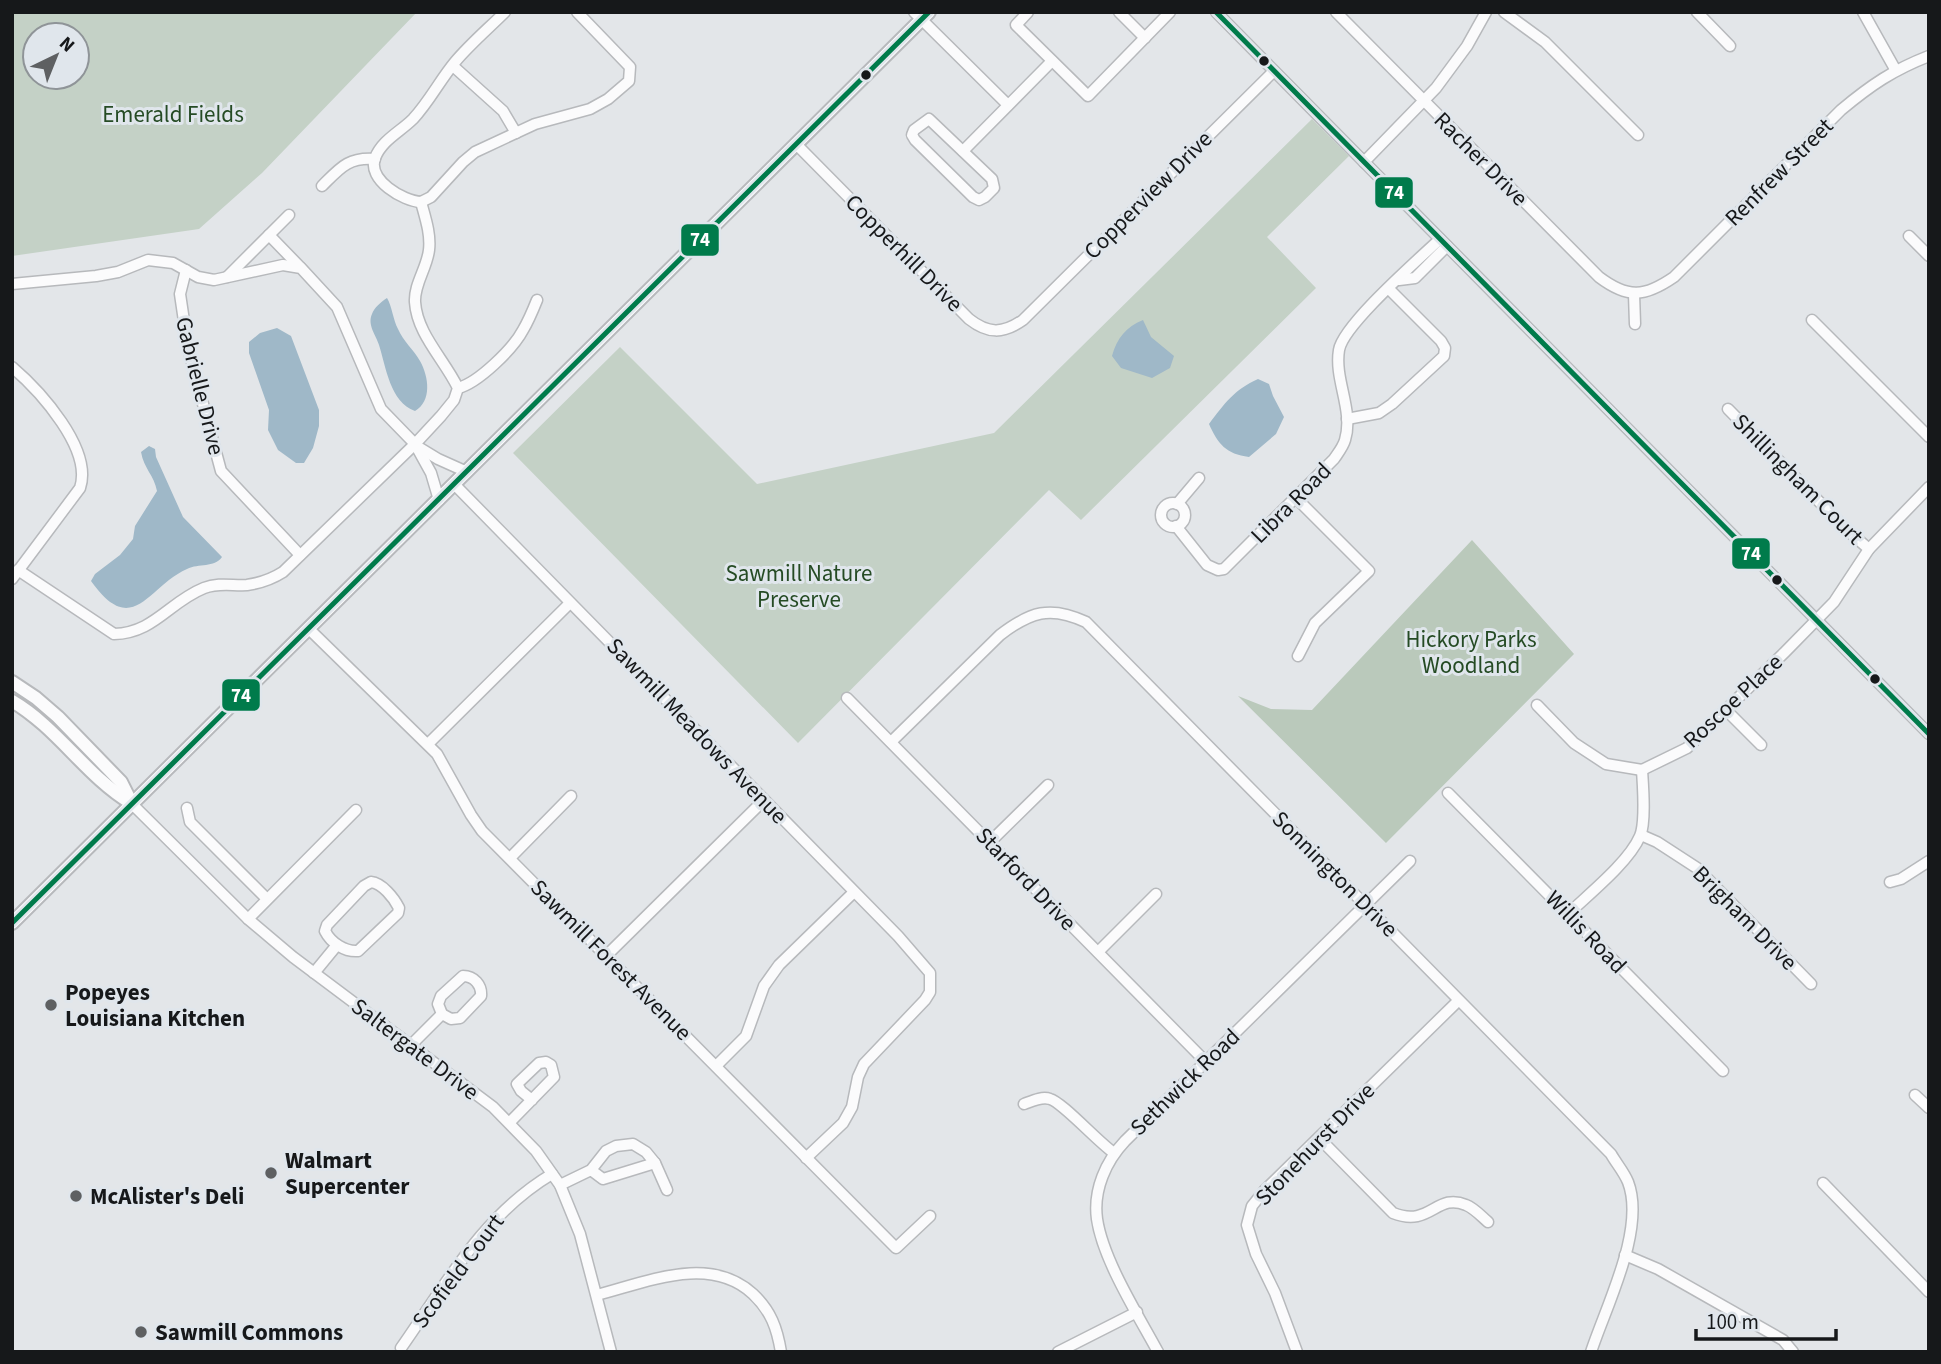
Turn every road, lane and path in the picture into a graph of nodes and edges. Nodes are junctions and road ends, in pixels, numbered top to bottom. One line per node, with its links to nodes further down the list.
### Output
1 (505, 12): 17 (street)
2 (578, 12): 22 (street)
3 (1028, 12): 16 (street)
4 (1118, 12): 13 (street)
5 (1170, 12): 13 (street)
6 (1216, 12): 19 (street)
7 (1336, 12): 20 (street, Racher Drive)
8 (1486, 12): 20 (street)
9 (1504, 12): 23 (street)
10 (1697, 12): 14 (street)
11 (1863, 12): 18 (street)
12 (922, 15): 21 (street); 24 (main road)
13 (1145, 38): 16 (street)
14 (1730, 46)
15 (1929, 56): 18 (street, Renfrew Street)
16 (1052, 61): 21 (street)
17 (453, 66): 22 (street); 26 (street)
18 (1895, 69): 40 (street, Renfrew Street)
19 (1274, 71): 27 (street); 42 (street, Copperview Drive)
20 (1424, 100): 27 (street); 40 (street, Racher Drive)
21 (1008, 105): 25 (street)
22 (516, 133): 29 (street)
23 (1638, 135)
24 (796, 144): 42 (street, Copperhill Drive); 51 (main road)
25 (963, 151): 25 (street)
26 (375, 159): 28 (street); 29 (street)
27 (1364, 162): 33 (street)
28 (322, 186)
29 (421, 202): 46 (street)
30 (289, 215): 31 (street)
31 (269, 235): 35 (street); 37 (street)
32 (1909, 236): 34 (street)
33 (1443, 243): 39 (street, Libra Road); 63 (street)
34 (1929, 256)
35 (300, 268): 37 (street); 50 (street)
36 (186, 270): 37 (street); 38 (street); 60 (street, Gabrielle Drive)
37 (227, 277)
38 (12, 284)
39 (1389, 289): 48 (street, Libra Road); 48 (street)
40 (1634, 294): 44 (street)
41 (537, 300): 46 (street)
42 (1023, 320)
43 (1812, 320): 49 (street)
44 (1635, 324)
45 (12, 367): 61 (street)
46 (458, 388): 50 (street)
47 (1728, 409): 59 (street, Shillingham Court)
48 (1348, 419): 55 (street, Libra Road)
49 (1929, 437)
50 (415, 444): 51 (street); 56 (street); 60 (street)
51 (467, 472): 53 (main road)
52 (1199, 478): 57 (street)
53 (455, 485): 56 (main road); 62 (street, Sawmill Meadows Avenue)
54 (1929, 487): 59 (street, Roscoe Place)
55 (1296, 498): 58 (street, Libra Road); 65 (street)
56 (439, 500): 64 (main road)
57 (1177, 504): 58 (street); 58 (street)
58 (1176, 526)
59 (1869, 549): 63 (street, Roscoe Place)
60 (300, 555): 61 (street)
61 (15, 575)
62 (570, 603): 73 (street); 79 (street, Sawmill Meadows Avenue)
63 (1816, 620): 70 (street, Roscoe Place); 71 (street)
64 (309, 629): 73 (street, Sawmill Forest Avenue); 80 (main road)
65 (1298, 656)
66 (12, 682): 80 (main road)
67 (847, 698): 72 (street, Starford Drive)
68 (12, 701): 80 (main road)
69 (1537, 705): 75 (street)
70 (1726, 709): 74 (street); 75 (street, Roscoe Place)
71 (1929, 734)
72 (891, 742): 84 (street, Starford Drive); 92 (street, Sonnington Drive)
73 (428, 744): 85 (street, Sawmill Forest Avenue)
74 (1762, 745)
75 (1642, 770): 83 (street)
76 (1048, 785): 84 (street)
77 (1448, 793): 93 (street, Willis Road)
78 (571, 796): 85 (street)
79 (764, 800): 89 (street, Sawmill Meadows Avenue); 98 (street)
80 (132, 804): 94 (street, Saltergate Drive); 95 (main road)
81 (187, 808): 91 (street)
82 (356, 810): 91 (street)
83 (1641, 835): 93 (street); 100 (street, Brigham Drive)
84 (990, 842): 97 (street, Starford Drive)
85 (510, 858): 98 (street, Sawmill Forest Avenue)
86 (1410, 861): 92 (street, Sethwick Road)
87 (1929, 861): 88 (street)
88 (1890, 882)
89 (854, 892): 105 (street); 114 (street, Sawmill Meadows Avenue)
90 (1156, 894): 97 (street)
91 (267, 899): 94 (street)
92 (1366, 905): 101 (street, Sonnington Drive); 104 (street, Sethwick Road)
93 (1568, 914): 106 (street, Willis Road)
94 (248, 919): 99 (street, Saltergate Drive)
95 (12, 923)
96 (337, 945): 96 (street); 99 (street)
97 (1098, 952): 104 (street, Starford Drive)
98 (607, 956): 105 (street, Sawmill Forest Avenue)
99 (314, 973): 103 (street, Saltergate Drive)
100 (1811, 984)
101 (1458, 1000): 112 (street, Stonehurst Drive); 123 (street, Sonnington Drive)
102 (442, 1014): 102 (street); 103 (street)
103 (411, 1045): 111 (street, Saltergate Drive)
104 (1205, 1061): 113 (street, Sethwick Road)
105 (716, 1066): 114 (street, Sawmill Forest Avenue)
106 (1723, 1071)
107 (1915, 1095): 110 (street)
108 (531, 1100): 111 (street)
109 (1024, 1104): 113 (street)
110 (1929, 1108)
111 (510, 1122): 117 (street, Saltergate Drive)
112 (1319, 1138): 122 (street); 132 (street, Stonehurst Drive)
113 (1114, 1153): 126 (street, Sethwick Road)
114 (807, 1158): 121 (street, Sawmill Forest Avenue)
115 (655, 1163): 116 (street); 116 (street); 120 (street)
116 (591, 1170): 119 (street)
117 (552, 1174): 119 (street, Saltergate Drive); 127 (street, Scofield Court)
118 (1823, 1183): 124 (street)
119 (560, 1185): 125 (street, Saltergate Drive)
120 (667, 1190)
121 (930, 1216)
122 (1488, 1222)
123 (1625, 1255): 133 (street, Sonnington Drive); 134 (street)
124 (1929, 1292)
125 (597, 1295): 128 (street, Saltergate Drive); 129 (street)
126 (1136, 1312): 130 (street); 131 (street, Sethwick Road)
127 (401, 1348)
128 (611, 1352)
129 (781, 1352)
130 (1058, 1352)
131 (1158, 1352)
132 (1297, 1352)
133 (1591, 1352)
134 (1793, 1352)

